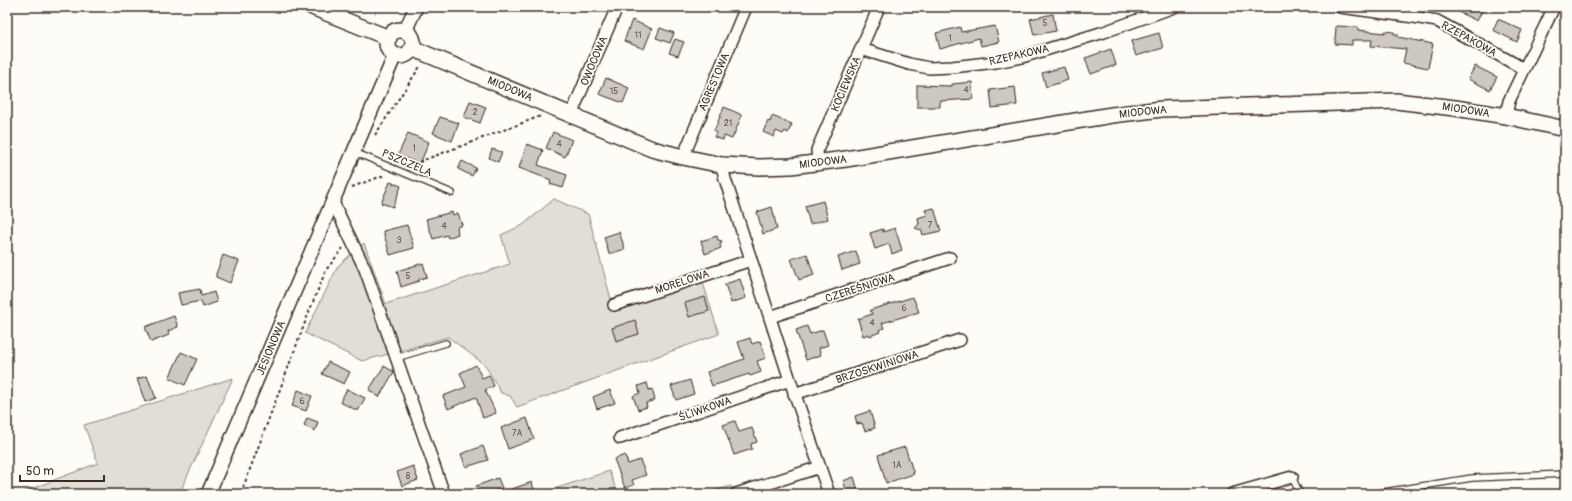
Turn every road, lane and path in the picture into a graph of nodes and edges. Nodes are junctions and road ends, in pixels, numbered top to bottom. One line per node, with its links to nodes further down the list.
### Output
1 (312, 7): 10 (main road)
2 (416, 7): 9 (street)
3 (617, 7): 17 (street, OWOCOWA)
4 (746, 7): 22 (street, AGRESTOWA)
5 (879, 7): 12 (street, KOCIEWSKA)
6 (1174, 7): 12 (street, RZEPAKOWA)
7 (1340, 7): 15 (street, RZEPAKOWA)
8 (1554, 7): 15 (street)
9 (405, 31): 10 (main road); 11 (main road)
10 (388, 38): 13 (main road)
11 (412, 48): 13 (main road); 14 (main road, MIODOWA)
12 (861, 49): 23 (street, KOCIEWSKA)
13 (395, 55): 21 (street, JESIONOWA)
14 (425, 60): 17 (main road, MIODOWA); 20 (path)
15 (1524, 70): 18 (street)
16 (546, 114): 25 (path)
17 (571, 115): 22 (main road, MIODOWA)
18 (1506, 116): 19 (main road, MIODOWA); 23 (main road, MIODOWA)
19 (1565, 129)
20 (372, 140)
21 (354, 152): 27 (lane, PSZCZELA); 28 (street, JESIONOWA)
22 (682, 157): 24 (main road, MIODOWA)
23 (818, 162): 24 (main road, MIODOWA)
24 (722, 165): 31 (street)
25 (404, 168)
26 (389, 173): 28 (path)
27 (452, 193)
28 (335, 198): 29 (street); 44 (street, JESIONOWA)
29 (352, 240): 36 (street); 43 (path)
30 (950, 258): 33 (street, CZEREŚNIOWA)
31 (750, 260): 32 (street, MORELOWA); 33 (street)
32 (614, 305)
33 (770, 317): 37 (street)
34 (960, 340): 38 (street, BRZOSKWINIOWA)
35 (446, 342): 36 (lane)
36 (396, 358): 45 (street)
37 (790, 380): 38 (street); 39 (street, ŚLIWKOWA)
38 (794, 394): 40 (street)
39 (620, 438)
40 (820, 467): 46 (street); 47 (street)
41 (1565, 474): 50 (lane)
42 (1292, 477): 48 (street); 49 (lane)
43 (241, 493)
44 (208, 494)
45 (444, 494)
46 (736, 494)
47 (829, 494)
48 (1232, 494)
49 (1300, 494)
50 (1371, 494)

